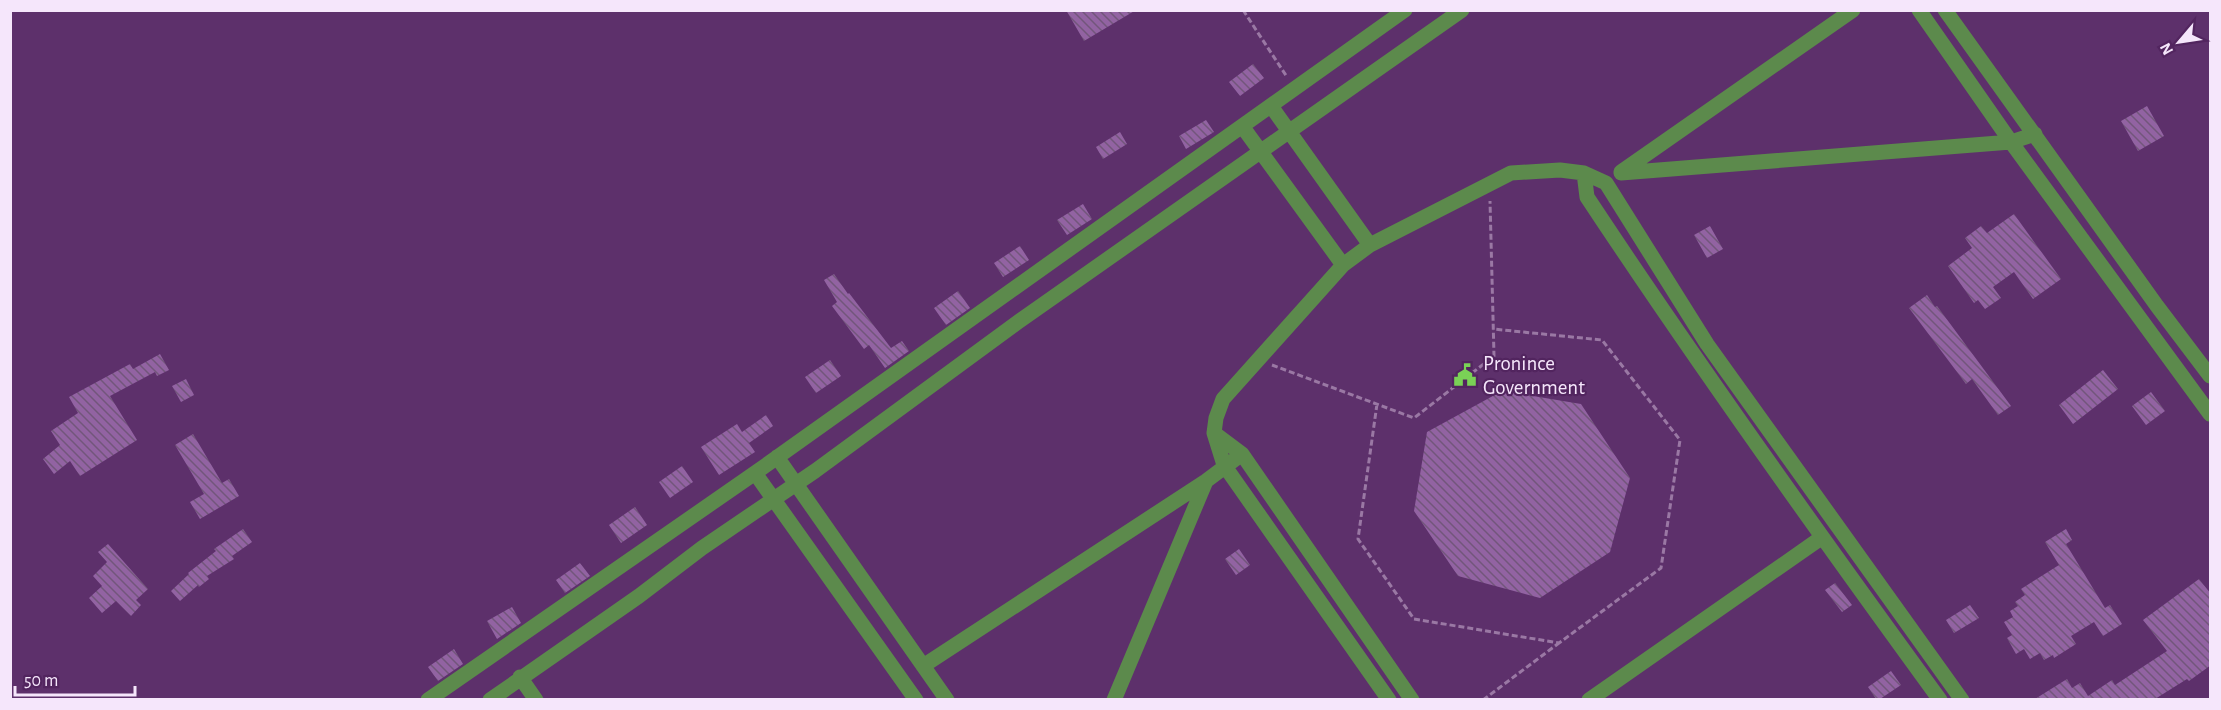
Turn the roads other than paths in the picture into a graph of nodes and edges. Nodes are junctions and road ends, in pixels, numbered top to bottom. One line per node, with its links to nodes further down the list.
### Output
1 (1405, 10): 6 (street)
2 (1462, 10): 8 (street)
3 (1853, 10): 13 (street)
4 (1919, 10): 10 (street)
5 (1945, 10): 9 (street)
6 (1271, 106): 7 (street); 8 (street)
7 (1242, 126): 11 (street); 22 (street)
8 (1289, 131): 11 (street); 16 (street)
9 (2035, 134): 10 (street); 18 (street)
10 (2011, 142): 13 (street); 19 (street)
11 (1260, 151): 17 (street); 26 (street)
12 (1584, 173): 14 (street); 15 (street); 16 (street)
13 (1621, 173): 14 (street)
14 (1606, 183): 15 (street); 41 (street)
15 (1587, 197): 28 (street)
16 (1370, 245): 17 (street)
17 (1342, 265): 20 (street)
18 (2211, 376)
19 (2211, 414)
20 (1214, 433): 21 (street); 23 (street)
21 (1242, 454): 23 (street); 38 (street)
22 (777, 457): 24 (street); 26 (street)
23 (1224, 465): 25 (street); 37 (street)
24 (755, 473): 27 (street); 31 (street)
25 (1206, 481): 29 (street); 36 (street)
26 (796, 484): 27 (street); 29 (street)
27 (774, 499): 30 (street); 34 (street)
28 (1821, 538): 39 (street); 40 (street)
29 (923, 666): 35 (street)
30 (520, 677): 32 (street); 33 (street)
31 (428, 699)
32 (490, 699)
33 (536, 699)
34 (916, 699)
35 (947, 699)
36 (1114, 699)
37 (1389, 699)
38 (1412, 699)
39 (1589, 699)
40 (1940, 699)
41 (1962, 699)

